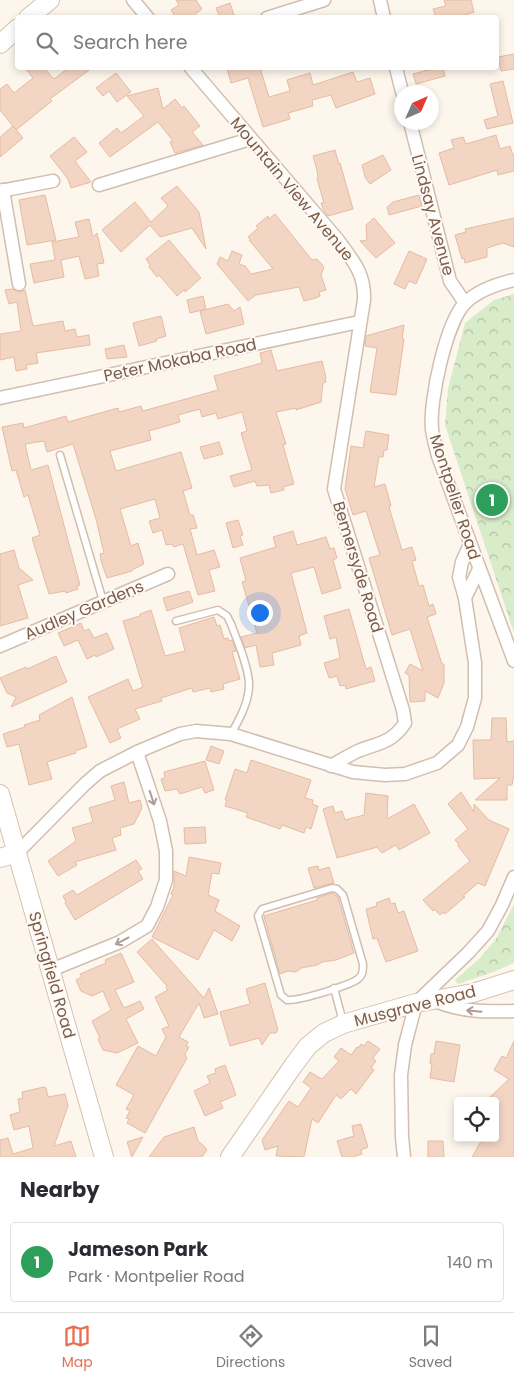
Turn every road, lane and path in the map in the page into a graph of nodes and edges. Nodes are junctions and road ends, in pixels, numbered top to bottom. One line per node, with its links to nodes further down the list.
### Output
1 (50, 0): 5 (street)
2 (133, 0): 6 (street)
3 (324, 0): 7 (street)
4 (380, 0): 8 (street)
5 (32, 15)
6 (146, 15)
7 (276, 15)
8 (383, 15)
9 (15, 31): 10 (street)
10 (1, 44)
11 (193, 70): 15 (street, Mountain View Avenue)
12 (396, 70): 13 (street)
13 (400, 85)
14 (412, 130): 21 (street, Lindsay Avenue)
15 (250, 139): 17 (street); 22 (street, Mountain View Avenue)
16 (53, 181): 18 (street)
17 (99, 184)
18 (2, 191): 20 (street)
19 (514, 280): 21 (street)
20 (19, 284)
21 (465, 303): 25 (street, Montpelier Road)
22 (359, 322): 23 (street, Peter Mokaba Road); 35 (street, Bemersyde Road)
23 (0, 398)
24 (60, 455): 29 (lane)
25 (470, 544): 26 (street, Montpelier Road); 28 (street)
26 (479, 569): 28 (street); 32 (street, Montpelier Road)
27 (168, 574): 29 (street, Audley Gardens)
28 (465, 598): 35 (street)
29 (103, 601): 31 (street, Audley Gardens)
30 (176, 621): 33 (lane)
31 (0, 646)
32 (514, 661)
33 (231, 734): 34 (street); 35 (street)
34 (137, 752): 37 (street); 40 (street, one-way to 40)
35 (331, 766)
36 (0, 794): 37 (street, Springfield Road)
37 (17, 853): 38 (street); 40 (street, Springfield Road)
38 (0, 858)
39 (514, 877): 44 (street)
40 (51, 970): 47 (street, Springfield Road)
41 (514, 980): 43 (street, Musgrave Road)
42 (334, 988): 42 (lane); 46 (lane)
43 (435, 1001): 44 (street, Musgrave Road); 45 (street, one-way to 43)
44 (416, 1003): 46 (street, Musgrave Road); 49 (street)
45 (514, 1011)
46 (343, 1024): 48 (street, Musgrave Road)
47 (104, 1157)
48 (230, 1157)
49 (404, 1157)

